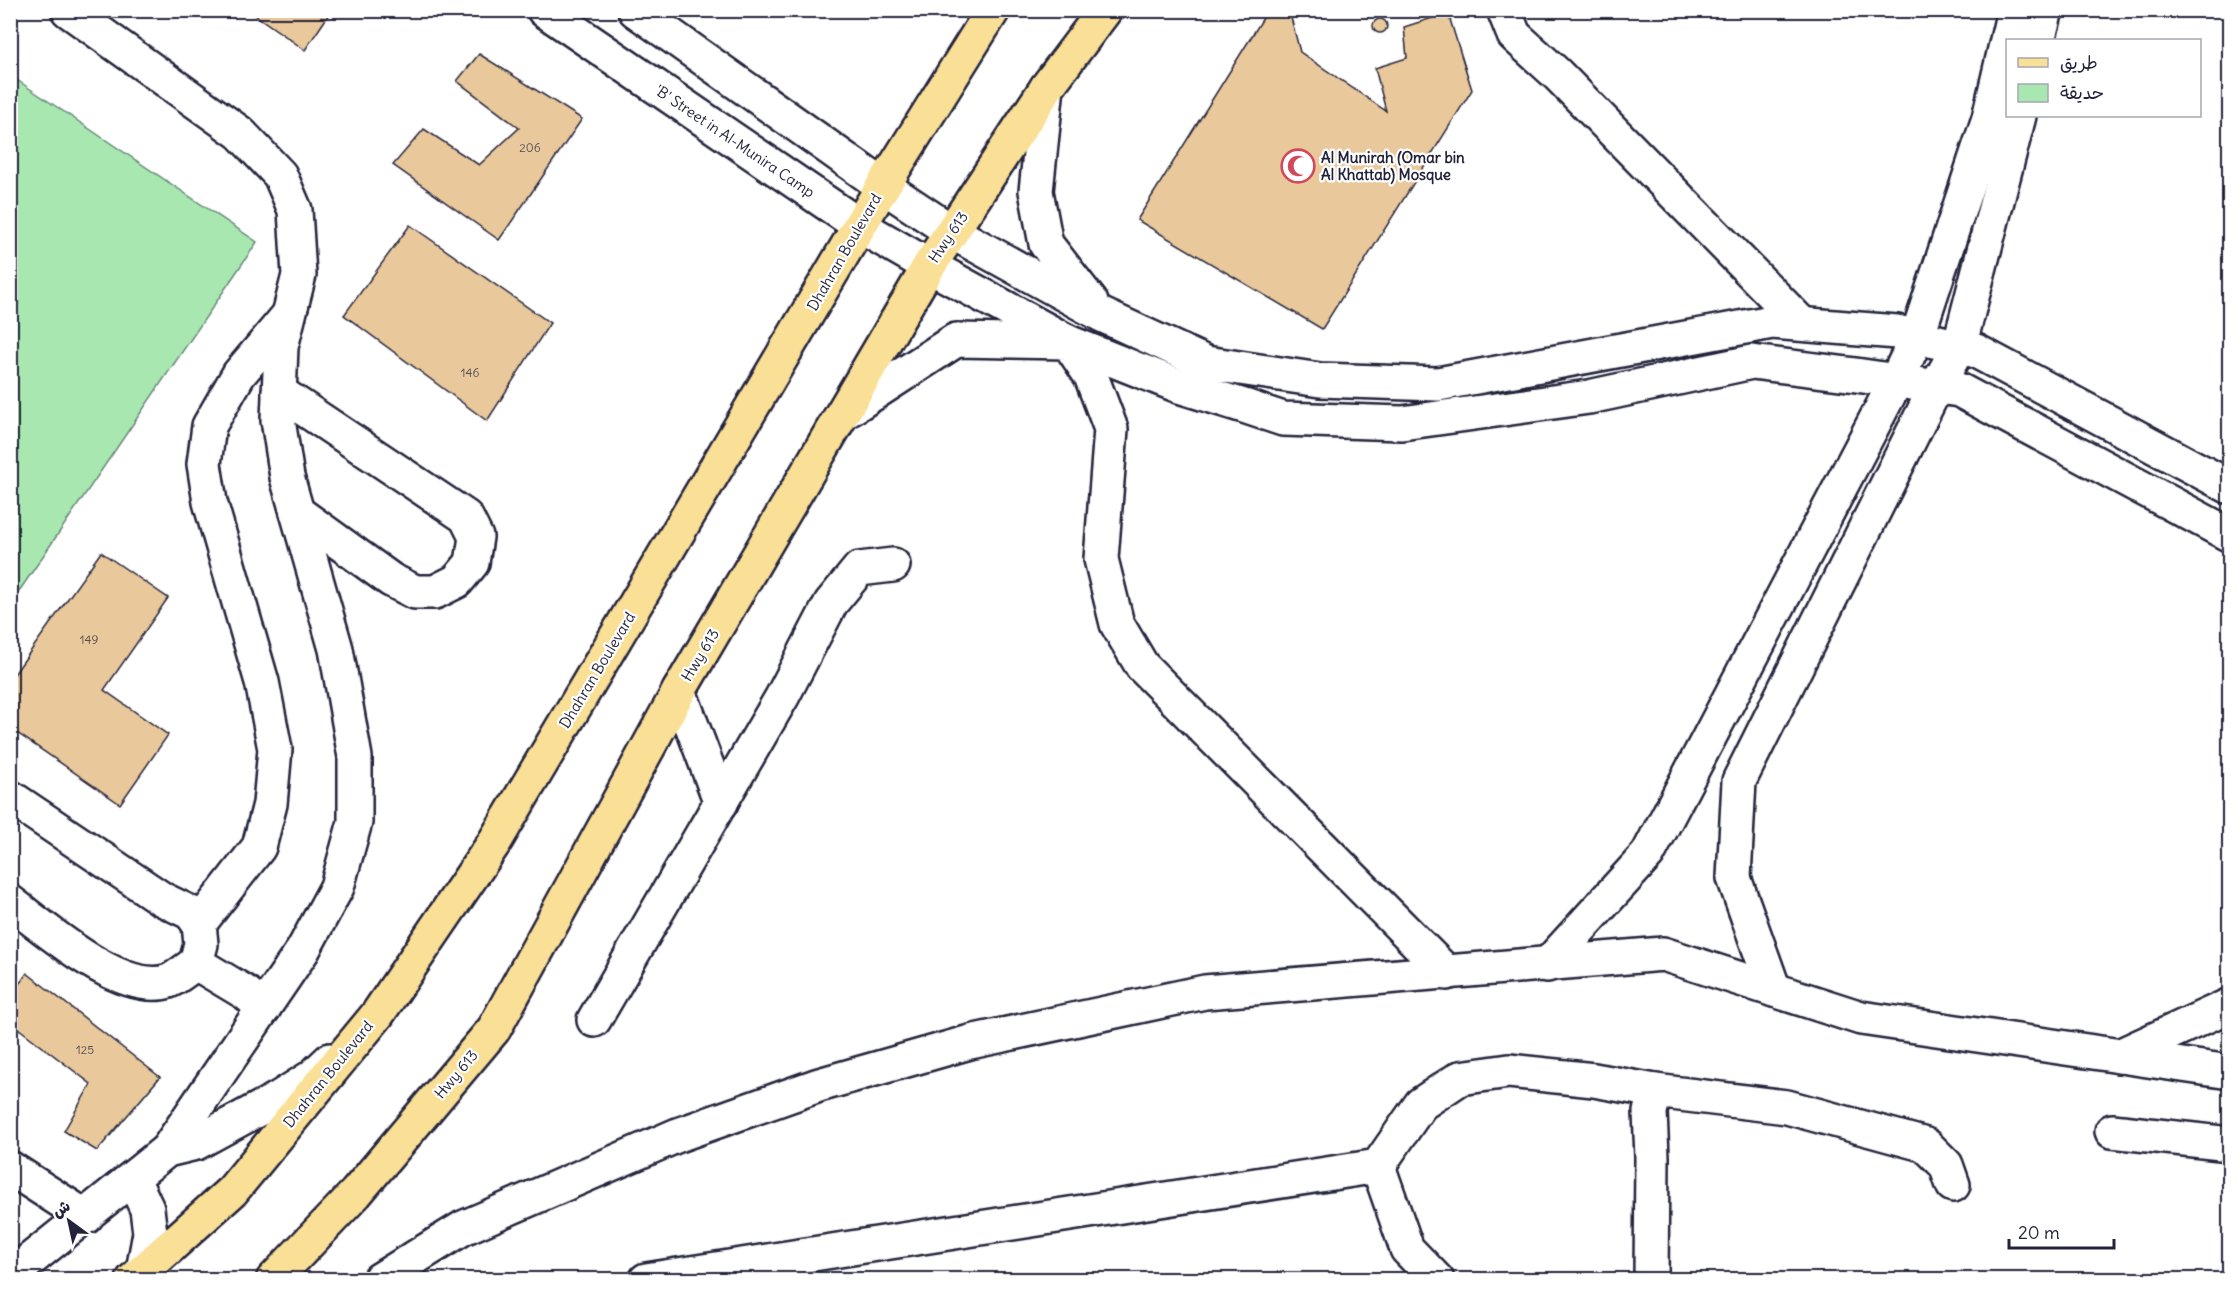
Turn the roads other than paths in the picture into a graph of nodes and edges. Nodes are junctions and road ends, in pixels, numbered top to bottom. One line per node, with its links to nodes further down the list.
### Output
1 (68, 10): 18 (street)
2 (544, 10): 15 (street, 'B' Street in Al-Munira Camp)
3 (635, 10): 14 (street)
4 (993, 10): 14 (main road, Dhahran Boulevard)
5 (1105, 10): 12 (main road, Hwy 613)
6 (1504, 10): 20 (street)
7 (2014, 10): 9 (street)
8 (2046, 10): 10 (street)
9 (2007, 39)
10 (2038, 39)
11 (2006, 45): 21 (street)
12 (1047, 87): 16 (main road, Hwy 613); 19 (street)
13 (2019, 117): 23 (street)
14 (883, 186): 15 (main road, Dhahran Boulevard); 16 (street)
15 (860, 226): 17 (street, 'B' Street in Al-Munira Camp); 43 (main road, Dhahran Boulevard)
16 (952, 232): 17 (main road, Hwy 613); 19 (street)
17 (928, 266): 22 (street, 'B' Street in Al-Munira Camp); 27 (main road, Hwy 613)
18 (290, 314): 26 (street); 36 (street)
19 (1102, 315): 20 (street)
20 (1802, 324): 21 (street)
21 (1917, 337): 23 (street); 24 (street)
22 (1068, 342): 24 (street); 27 (street); 39 (street)
23 (1959, 347): 25 (street); 28 (street)
24 (1896, 381): 25 (street); 38 (street)
25 (1936, 387): 30 (street); 40 (street)
26 (279, 392): 29 (street); 29 (street)
27 (842, 414): 32 (main road, Hwy 613)
28 (2229, 487)
29 (297, 512): 42 (street)
30 (2229, 535)
31 (893, 565): 34 (street)
32 (678, 691): 34 (street); 58 (main road, Hwy 613)
33 (10, 797): 36 (street)
34 (720, 803): 44 (street)
35 (10, 902): 37 (street)
36 (199, 924): 37 (street)
37 (196, 963): 42 (street)
38 (1547, 964): 39 (street); 40 (street)
39 (1447, 973): 59 (street)
40 (1774, 990): 45 (street)
41 (2229, 1005): 45 (street)
42 (264, 1008): 50 (street)
43 (377, 1015): 50 (street); 56 (main road, Dhahran Boulevard)
44 (594, 1020)
45 (2119, 1056): 46 (street)
46 (2229, 1072)
47 (1654, 1091): 51 (street); 54 (street); 62 (street)
48 (2112, 1131): 49 (street)
49 (2229, 1144)
50 (167, 1150): 53 (street)
51 (1378, 1166): 60 (street); 61 (street)
52 (10, 1168): 55 (street)
53 (133, 1179): 55 (street); 56 (street)
54 (1953, 1185)
55 (86, 1217): 57 (street)
56 (138, 1275)
57 (10, 1276)
58 (273, 1280)
59 (379, 1280)
60 (646, 1280)
61 (1437, 1280)
62 (1651, 1280)

